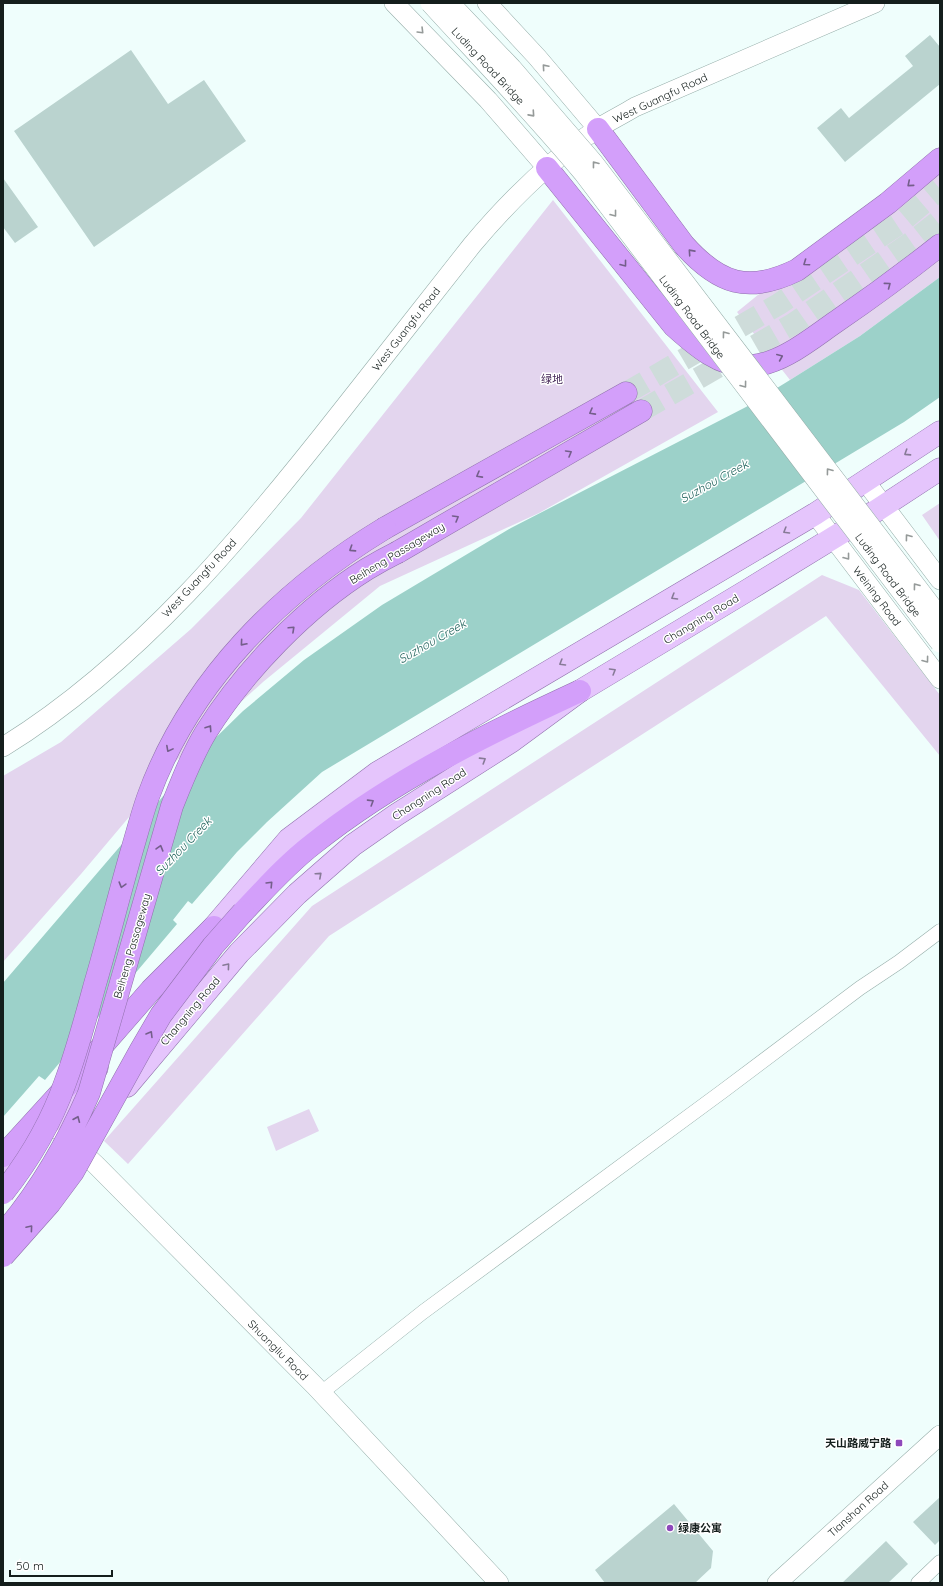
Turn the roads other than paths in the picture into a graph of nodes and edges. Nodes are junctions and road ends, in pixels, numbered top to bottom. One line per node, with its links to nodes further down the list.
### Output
1 (394, 3): 8 (main road, one-way to 8)
2 (430, 3): 20 (main road, Luding Road Bridge, one-way to 20, bridge)
3 (450, 3): 19 (main road, Luding Road Bridge, one-way to 3, bridge)
4 (487, 3): 6 (main road, one-way to 4)
5 (875, 3): 6 (main road, West Guangfu Road)
6 (598, 128): 7 (highway, one-way to 6); 8 (main road, West Guangfu Road)
7 (940, 159)
8 (546, 168): 9 (highway, one-way to 9); 23 (main road, West Guangfu Road)
9 (940, 245)
10 (626, 393): 30 (highway, one-way to 30, bridge)
11 (641, 411): 32 (highway, Beiheng Passageway, one-way to 11, bridge)
12 (940, 432): 14 (main road, one-way to 14)
13 (940, 469): 15 (main road, Changning Road)
14 (865, 481): 15 (main road); 16 (main road)
15 (884, 506): 17 (main road, Changning Road); 18 (main road, one-way to 15)
16 (815, 514): 17 (main road, Weining Road); 24 (main road, one-way to 24)
17 (832, 538): 21 (main road, Weining Road, one-way to 21); 22 (main road, Changning Road, one-way to 17)
18 (940, 580)
19 (940, 617)
20 (940, 643)
21 (940, 678)
22 (580, 691): 27 (main road, Changning Road, one-way to 22); 33 (highway, one-way to 22, bridge)
23 (3, 747)
24 (214, 927): 26 (main road); 28 (highway, bridge)
25 (940, 931): 34 (street)
26 (51, 1123): 27 (main road, Shuangliu Road); 29 (main road)
27 (76, 1146): 31 (main road, Changning Road); 34 (main road, Shuangliu Road)
28 (3, 1156)
29 (3, 1174)
30 (3, 1193)
31 (3, 1221)
32 (3, 1234)
33 (3, 1256)
34 (321, 1393): 37 (main road, Shuangliu Road)
35 (940, 1435): 38 (main road, Tianshan Road)
36 (940, 1562): 39 (street)
37 (499, 1583)
38 (777, 1583)
39 (918, 1583)

